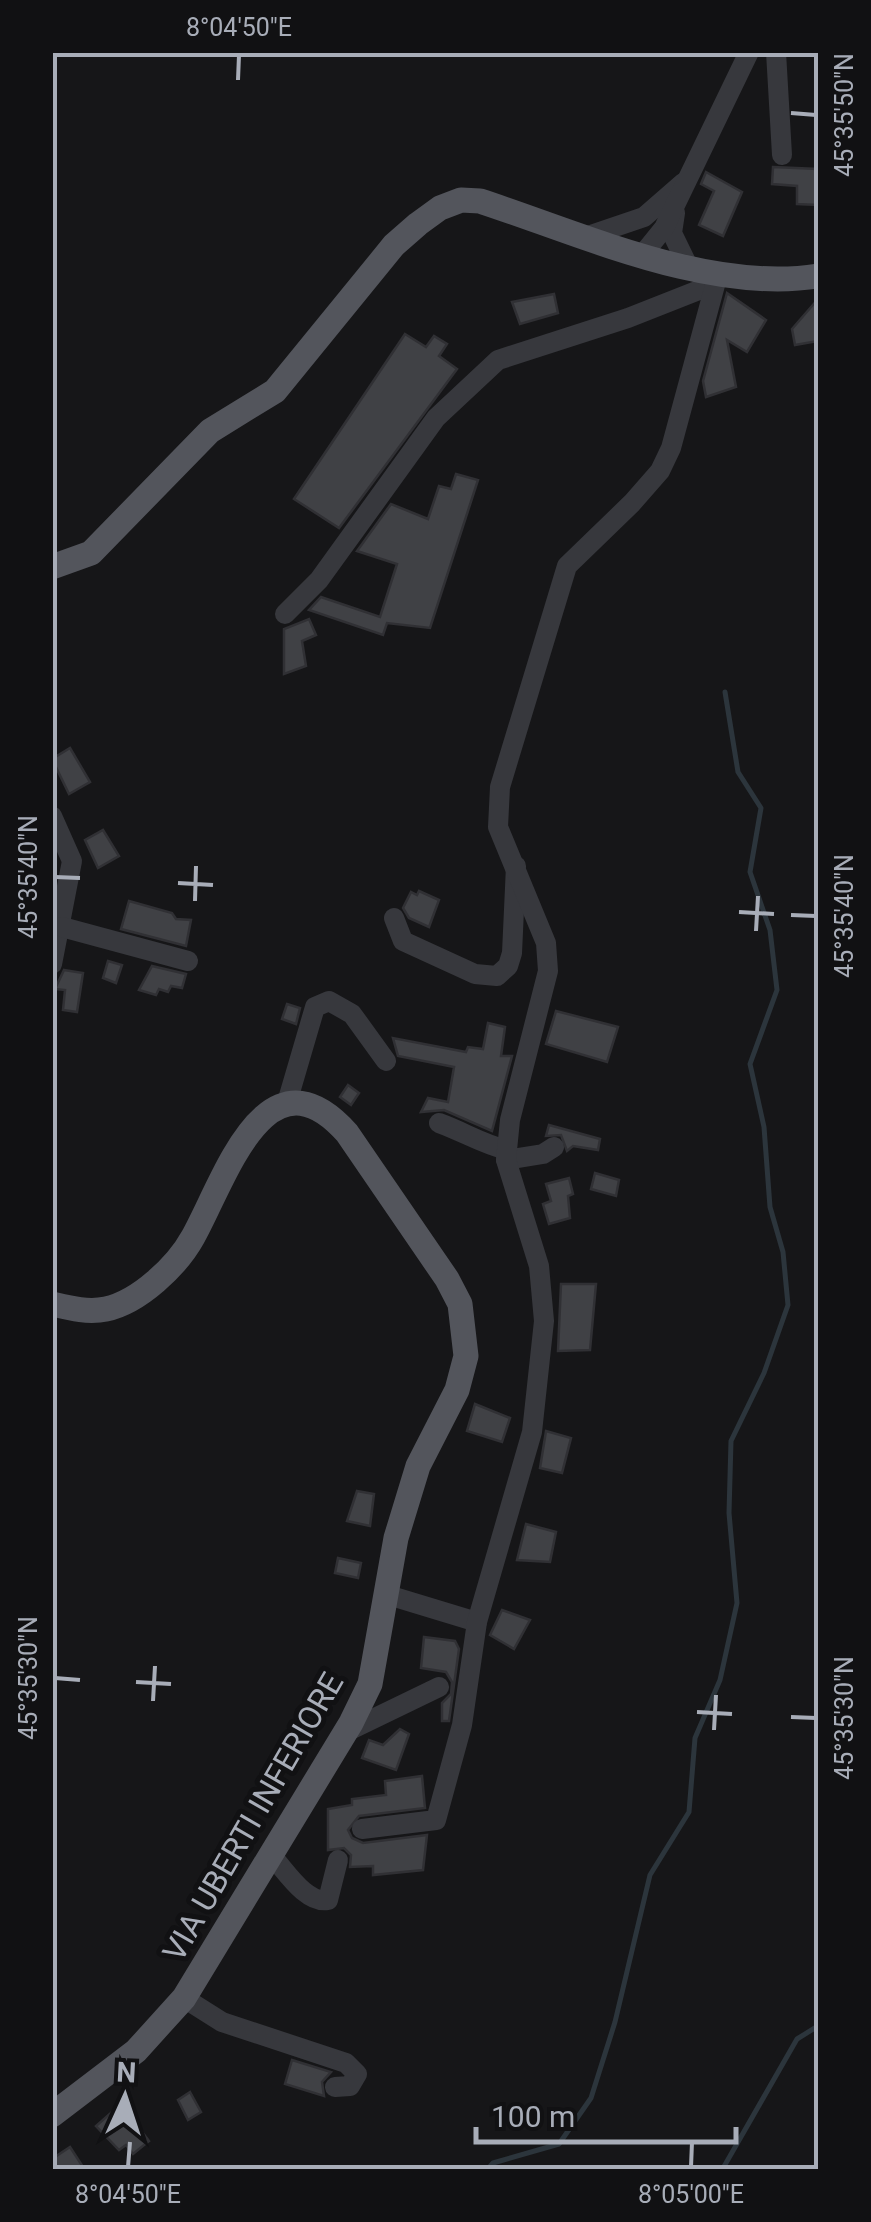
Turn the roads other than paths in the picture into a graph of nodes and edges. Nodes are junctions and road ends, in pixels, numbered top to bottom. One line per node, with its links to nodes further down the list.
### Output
1 (749, 52): 4 (street)
2 (776, 52): 3 (street)
3 (782, 154)
4 (688, 179): 5 (street); 7 (street); 8 (street)
5 (644, 217): 6 (street); 7 (street)
6 (588, 236): 7 (main road); 11 (main road)
7 (643, 254): 8 (main road)
8 (688, 266): 9 (main road)
9 (718, 274): 10 (main road); 12 (street); 15 (street)
10 (818, 276)
11 (52, 567)
12 (284, 614)
13 (52, 816): 16 (street)
14 (52, 842): 16 (street)
15 (516, 864): 17 (street); 25 (street)
16 (70, 874): 18 (street)
17 (394, 918)
18 (62, 927): 19 (street); 20 (street)
19 (188, 961)
20 (52, 964)
21 (386, 1061): 22 (street)
22 (286, 1106): 26 (main road); 27 (main road, VIA UBERTI INFERIORE)
23 (439, 1123): 25 (street)
24 (554, 1147): 25 (street)
25 (506, 1155): 28 (street)
26 (52, 1304)
27 (388, 1594): 28 (street); 30 (main road, VIA UBERTI INFERIORE)
28 (477, 1622): 31 (street)
29 (439, 1687): 30 (street)
30 (346, 1732): 32 (main road, VIA UBERTI INFERIORE)
31 (362, 1829)
32 (272, 1856): 33 (street); 34 (main road, VIA UBERTI INFERIORE)
33 (338, 1860)
34 (184, 1998): 35 (street); 36 (main road, VIA UBERTI INFERIORE)
35 (335, 2087)
36 (52, 2114)

